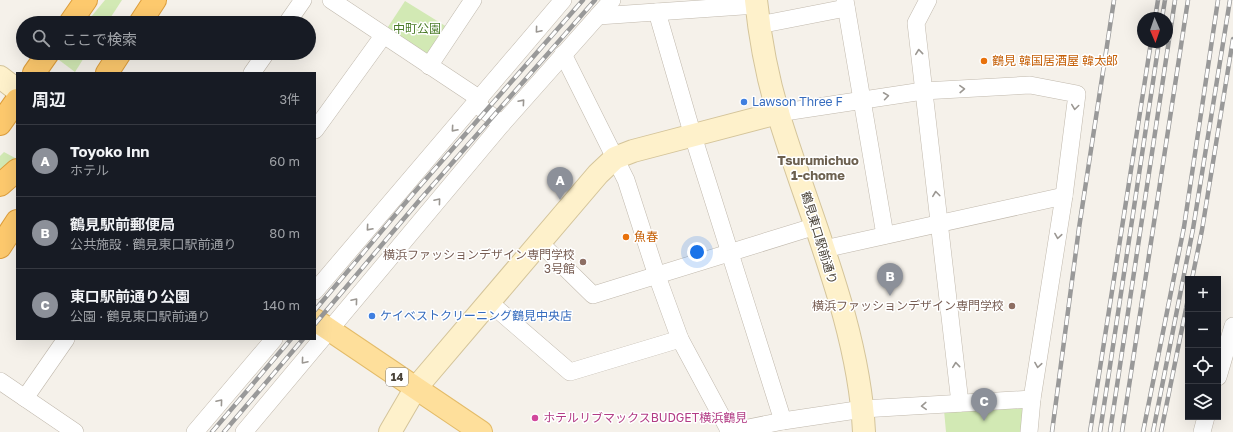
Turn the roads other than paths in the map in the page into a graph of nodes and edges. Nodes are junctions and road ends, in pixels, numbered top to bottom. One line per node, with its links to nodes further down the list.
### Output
1 (86, 0): 12 (highway)
2 (155, 0): 13 (highway)
3 (303, 0): 14 (street)
4 (331, 0): 16 (street)
5 (473, 0): 21 (street)
6 (563, 0): 30 (street, one-way to 30)
7 (612, 0): 15 (street)
8 (928, 0): 27 (street, one-way to 8)
9 (845, 4): 10 (street); 28 (street)
10 (757, 10): 11 (street); 31 (street, 鶴見東口駅前通り)
11 (656, 12): 15 (street); 35 (street)
12 (75, 16)
13 (145, 16)
14 (292, 16)
15 (598, 16): 17 (street)
16 (383, 36): 21 (street); 34 (street)
17 (563, 54): 33 (street, one-way to 17); 36 (street)
18 (43, 60): 22 (highway)
19 (115, 60): 23 (highway)
20 (261, 60): 24 (street)
21 (429, 66): 30 (street)
22 (35, 72)
23 (108, 72)
24 (253, 72)
25 (0, 77): 26 (street)
26 (16, 89)
27 (923, 91): 28 (street, one-way to 27); 39 (street, one-way to 39); 41 (street, one-way to 27)
28 (862, 99): 31 (street); 43 (street)
29 (16, 101): 32 (highway)
30 (478, 102): 33 (street); 49 (street, one-way to 49)
31 (778, 113): 35 (street); 42 (street, 鶴見東口駅前通り)
32 (0, 124)
33 (502, 124): 51 (street, one-way to 33)
34 (316, 129)
35 (693, 136): 36 (street); 47 (street)
36 (615, 158): 44 (street); 48 (street)
37 (16, 171): 38 (highway)
38 (0, 185)
39 (1064, 196): 41 (street); 62 (street, one-way to 62)
40 (16, 223): 45 (highway)
41 (940, 224): 43 (street); 63 (street, one-way to 41)
42 (816, 226): 46 (street, 鶴見東口駅前通り); 47 (street)
43 (885, 235): 46 (street)
44 (540, 243): 48 (street); 50 (street)
45 (0, 247)
46 (824, 249): 64 (street, 鶴見東口駅前通り)
47 (730, 253): 48 (street); 66 (street)
48 (657, 276): 54 (street)
49 (316, 290)
50 (489, 302): 54 (street); 60 (street)
51 (322, 326): 53 (street, one-way to 53); 60 (main road, 14)
52 (1233, 326): 58 (street)
53 (316, 334)
54 (680, 339): 72 (street)
55 (65, 340): 61 (street)
56 (273, 340): 68 (street, one-way to 56)
57 (312, 340): 69 (street, one-way to 69)
58 (1221, 367)
59 (0, 381): 61 (street)
60 (415, 389): 70 (street); 71 (main road, 14)
61 (25, 398): 67 (street)
62 (1032, 399): 63 (street); 74 (street)
63 (960, 403): 64 (street, one-way to 64)
64 (863, 409): 66 (street); 73 (street, 鶴見東口駅前通り)
65 (1205, 420): 75 (street)
66 (783, 421): 72 (street)
67 (75, 432)
68 (195, 432)
69 (244, 432)
70 (390, 432)
71 (481, 432)
72 (729, 432)
73 (864, 432)
74 (1029, 432)
75 (1202, 432)

